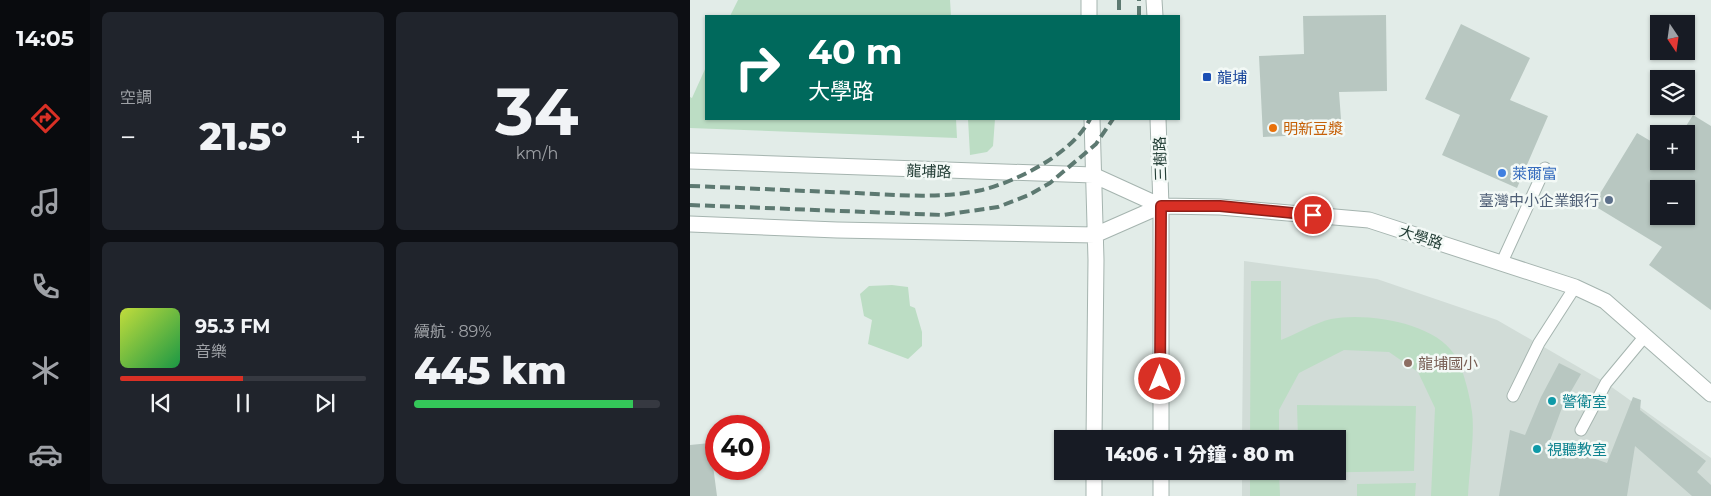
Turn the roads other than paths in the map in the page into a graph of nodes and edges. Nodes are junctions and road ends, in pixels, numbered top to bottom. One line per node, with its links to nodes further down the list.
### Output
1 (1089, 0): 3 (street)
2 (1154, 0): 4 (street)
3 (1089, 15)
4 (1155, 15)
5 (1092, 120): 9 (street)
6 (1158, 120): 10 (street, 三樹路)
7 (690, 161): 9 (street, 龍埔路)
8 (1545, 168): 13 (lane)
9 (1094, 175): 10 (street, 龍埔路); 12 (street)
10 (1161, 206): 12 (street, 大學路); 13 (street, 大學路); 19 (street, 三樹路)
11 (690, 224): 12 (street)
12 (1095, 236): 18 (street)
13 (1502, 262): 14 (street, 大學路)
14 (1574, 286): 15 (street, 大學路); 17 (lane)
15 (1645, 336): 16 (street, 大學路); 20 (lane)
16 (1711, 394)
17 (1513, 396)
18 (1094, 430)
19 (1161, 430)
20 (1581, 430)
21 (1094, 480): 23 (street)
22 (1161, 480): 24 (street)
23 (1094, 496)
24 (1161, 496)

